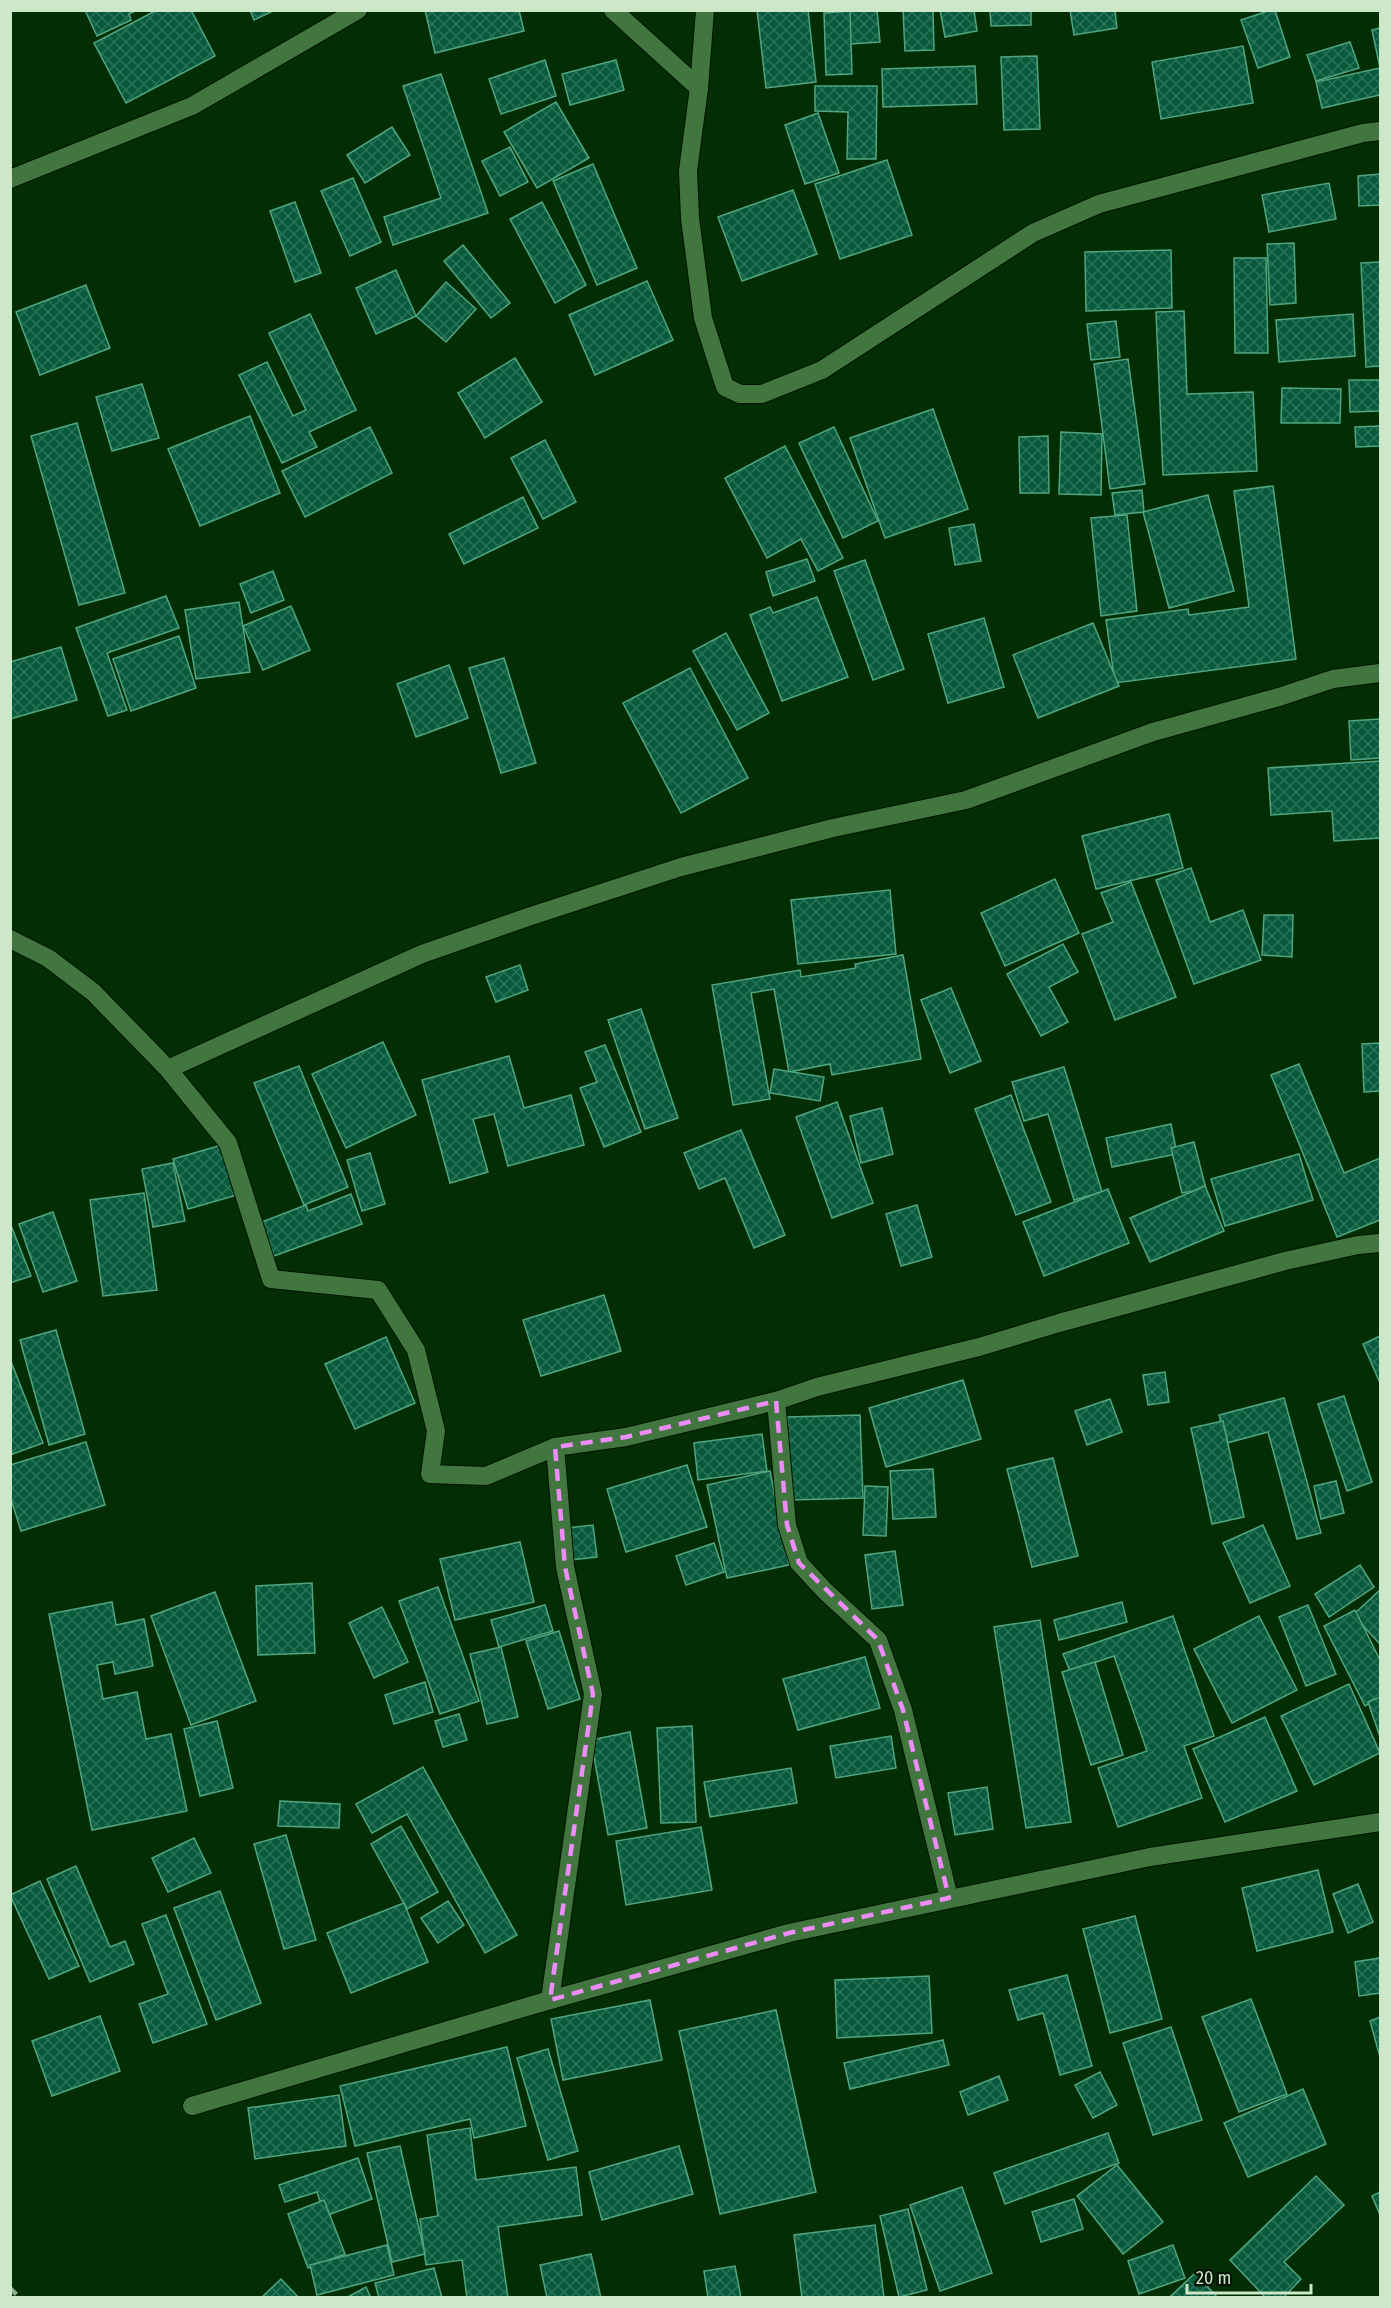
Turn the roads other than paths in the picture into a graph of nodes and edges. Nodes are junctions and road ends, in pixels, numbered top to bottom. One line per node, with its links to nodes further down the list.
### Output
1 (358, 10): 6 (street)
2 (614, 10): 4 (street)
3 (705, 10): 4 (street)
4 (699, 88): 5 (street)
5 (1380, 131)
6 (10, 179)
7 (1380, 673): 9 (street)
8 (10, 939): 9 (street)
9 (168, 1069): 12 (street)
10 (1380, 1243): 11 (street)
11 (776, 1401): 12 (street); 14 (street)
12 (555, 1447): 15 (street)
13 (1380, 1822): 14 (street)
14 (949, 1898): 15 (street)
15 (550, 2000): 16 (street)
16 (192, 2106)

